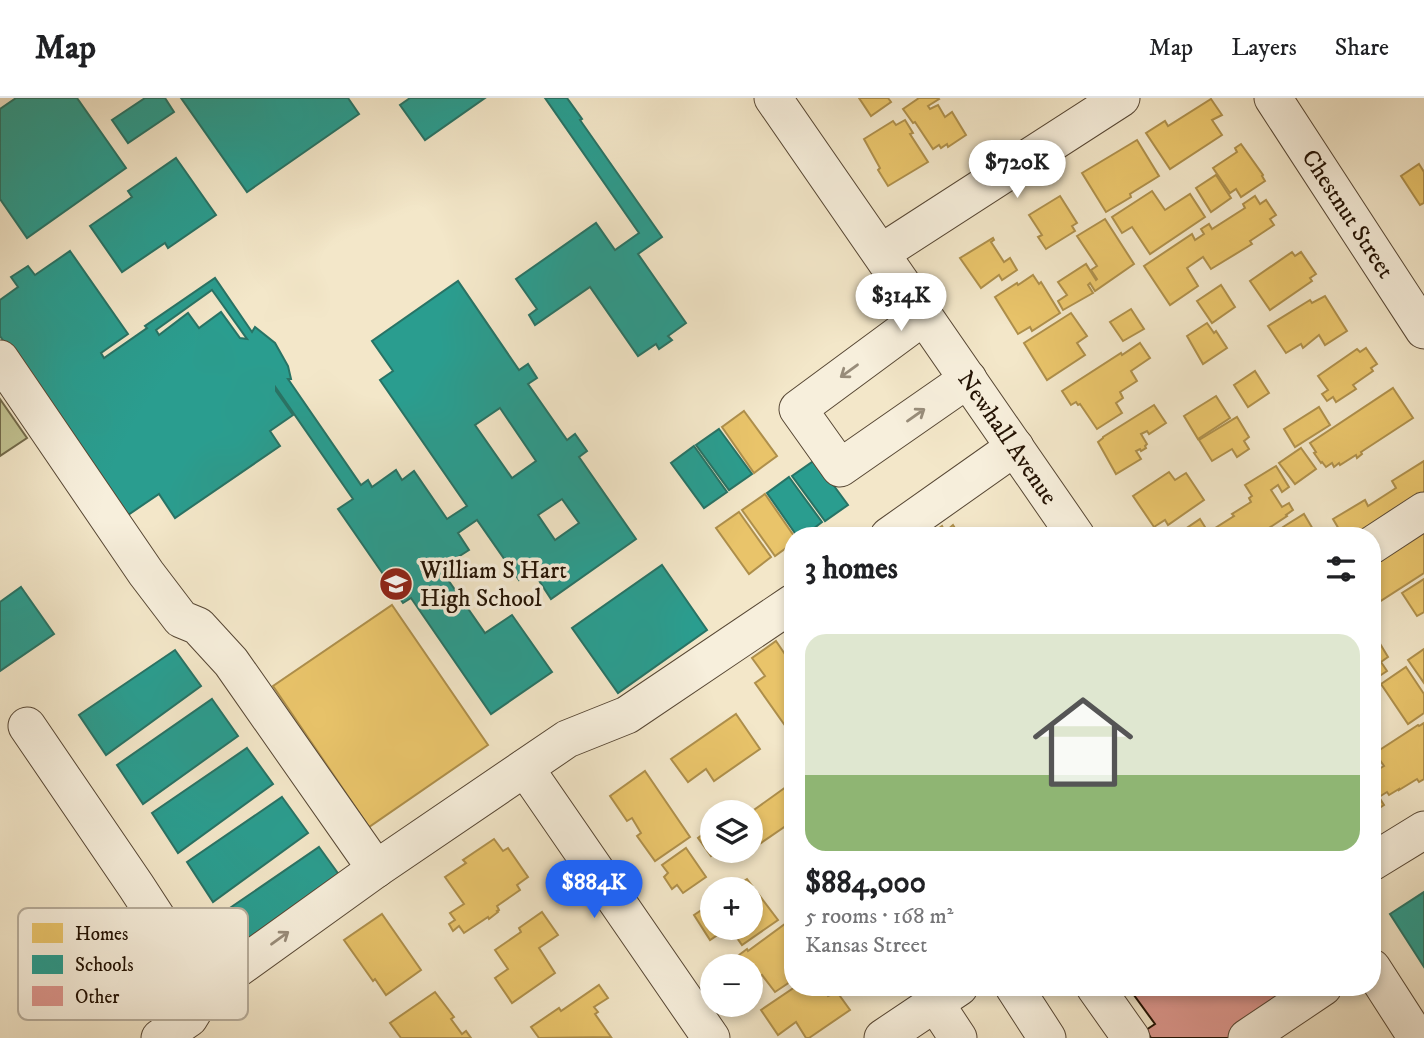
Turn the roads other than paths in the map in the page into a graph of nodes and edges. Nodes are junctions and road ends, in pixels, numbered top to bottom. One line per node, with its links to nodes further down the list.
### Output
1 (773, 98): 4 (street, Newhall Avenue)
2 (1121, 98): 4 (street)
3 (1273, 98): 6 (street, Chestnut Street)
4 (881, 253): 5 (street, Newhall Avenue)
5 (924, 316): 8 (street, Newhall Avenue); 8 (street, one-way to 8)
6 (1424, 330)
7 (0, 359): 19 (street)
8 (968, 379): 9 (street, Newhall Avenue)
9 (1015, 447): 11 (street); 12 (street, Newhall Avenue)
10 (1424, 511): 13 (street)
11 (902, 527)
12 (1070, 527)
13 (1381, 539)
14 (784, 609): 16 (street)
15 (27, 726): 20 (street)
16 (525, 768): 19 (street); 30 (street)
17 (1424, 830): 18 (street)
18 (1381, 856)
19 (376, 870): 21 (street, one-way to 19)
20 (150, 908)
21 (248, 961)
22 (1381, 982): 36 (street)
23 (946, 996): 31 (street)
24 (947, 996): 32 (street)
25 (1019, 996): 33 (street)
26 (1101, 996): 34 (street)
27 (1309, 996): 35 (street)
28 (186, 1020): 29 (street)
29 (160, 1038)
30 (711, 1038)
31 (883, 1038)
32 (958, 1038)
33 (1048, 1038)
34 (1131, 1038)
35 (1247, 1038)
36 (1417, 1038)

